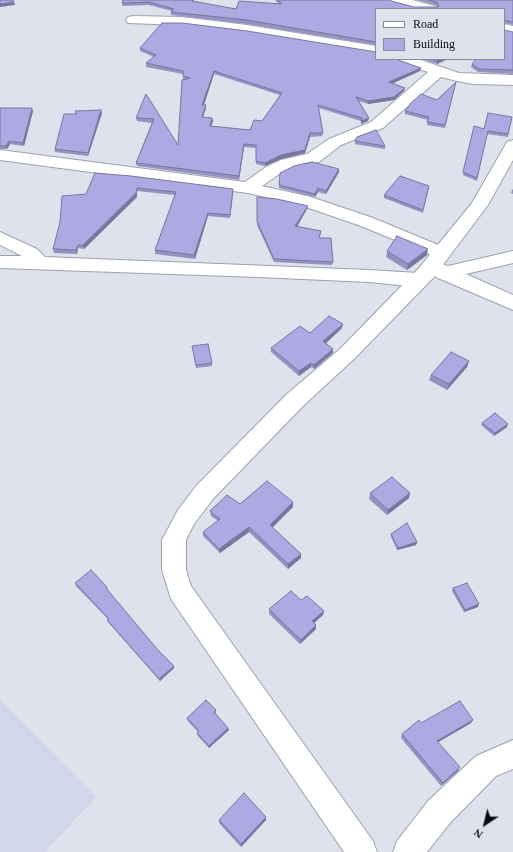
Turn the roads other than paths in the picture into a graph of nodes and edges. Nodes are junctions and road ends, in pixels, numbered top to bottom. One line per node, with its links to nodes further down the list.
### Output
1 (396, 0): 2 (street)
2 (426, 8)
3 (133, 20): 4 (street)
4 (375, 50)
5 (406, 60): 6 (street)
6 (439, 71): 7 (street); 10 (street)
7 (513, 80)
8 (513, 145): 15 (street)
9 (0, 155): 10 (street)
10 (248, 188): 15 (street)
11 (0, 238): 14 (street)
12 (513, 257): 15 (street)
13 (0, 262): 14 (street)
14 (41, 264): 15 (street)
15 (434, 268): 16 (street); 18 (street)
16 (513, 303)
17 (513, 754): 19 (street)
18 (362, 852)
19 (408, 852)

